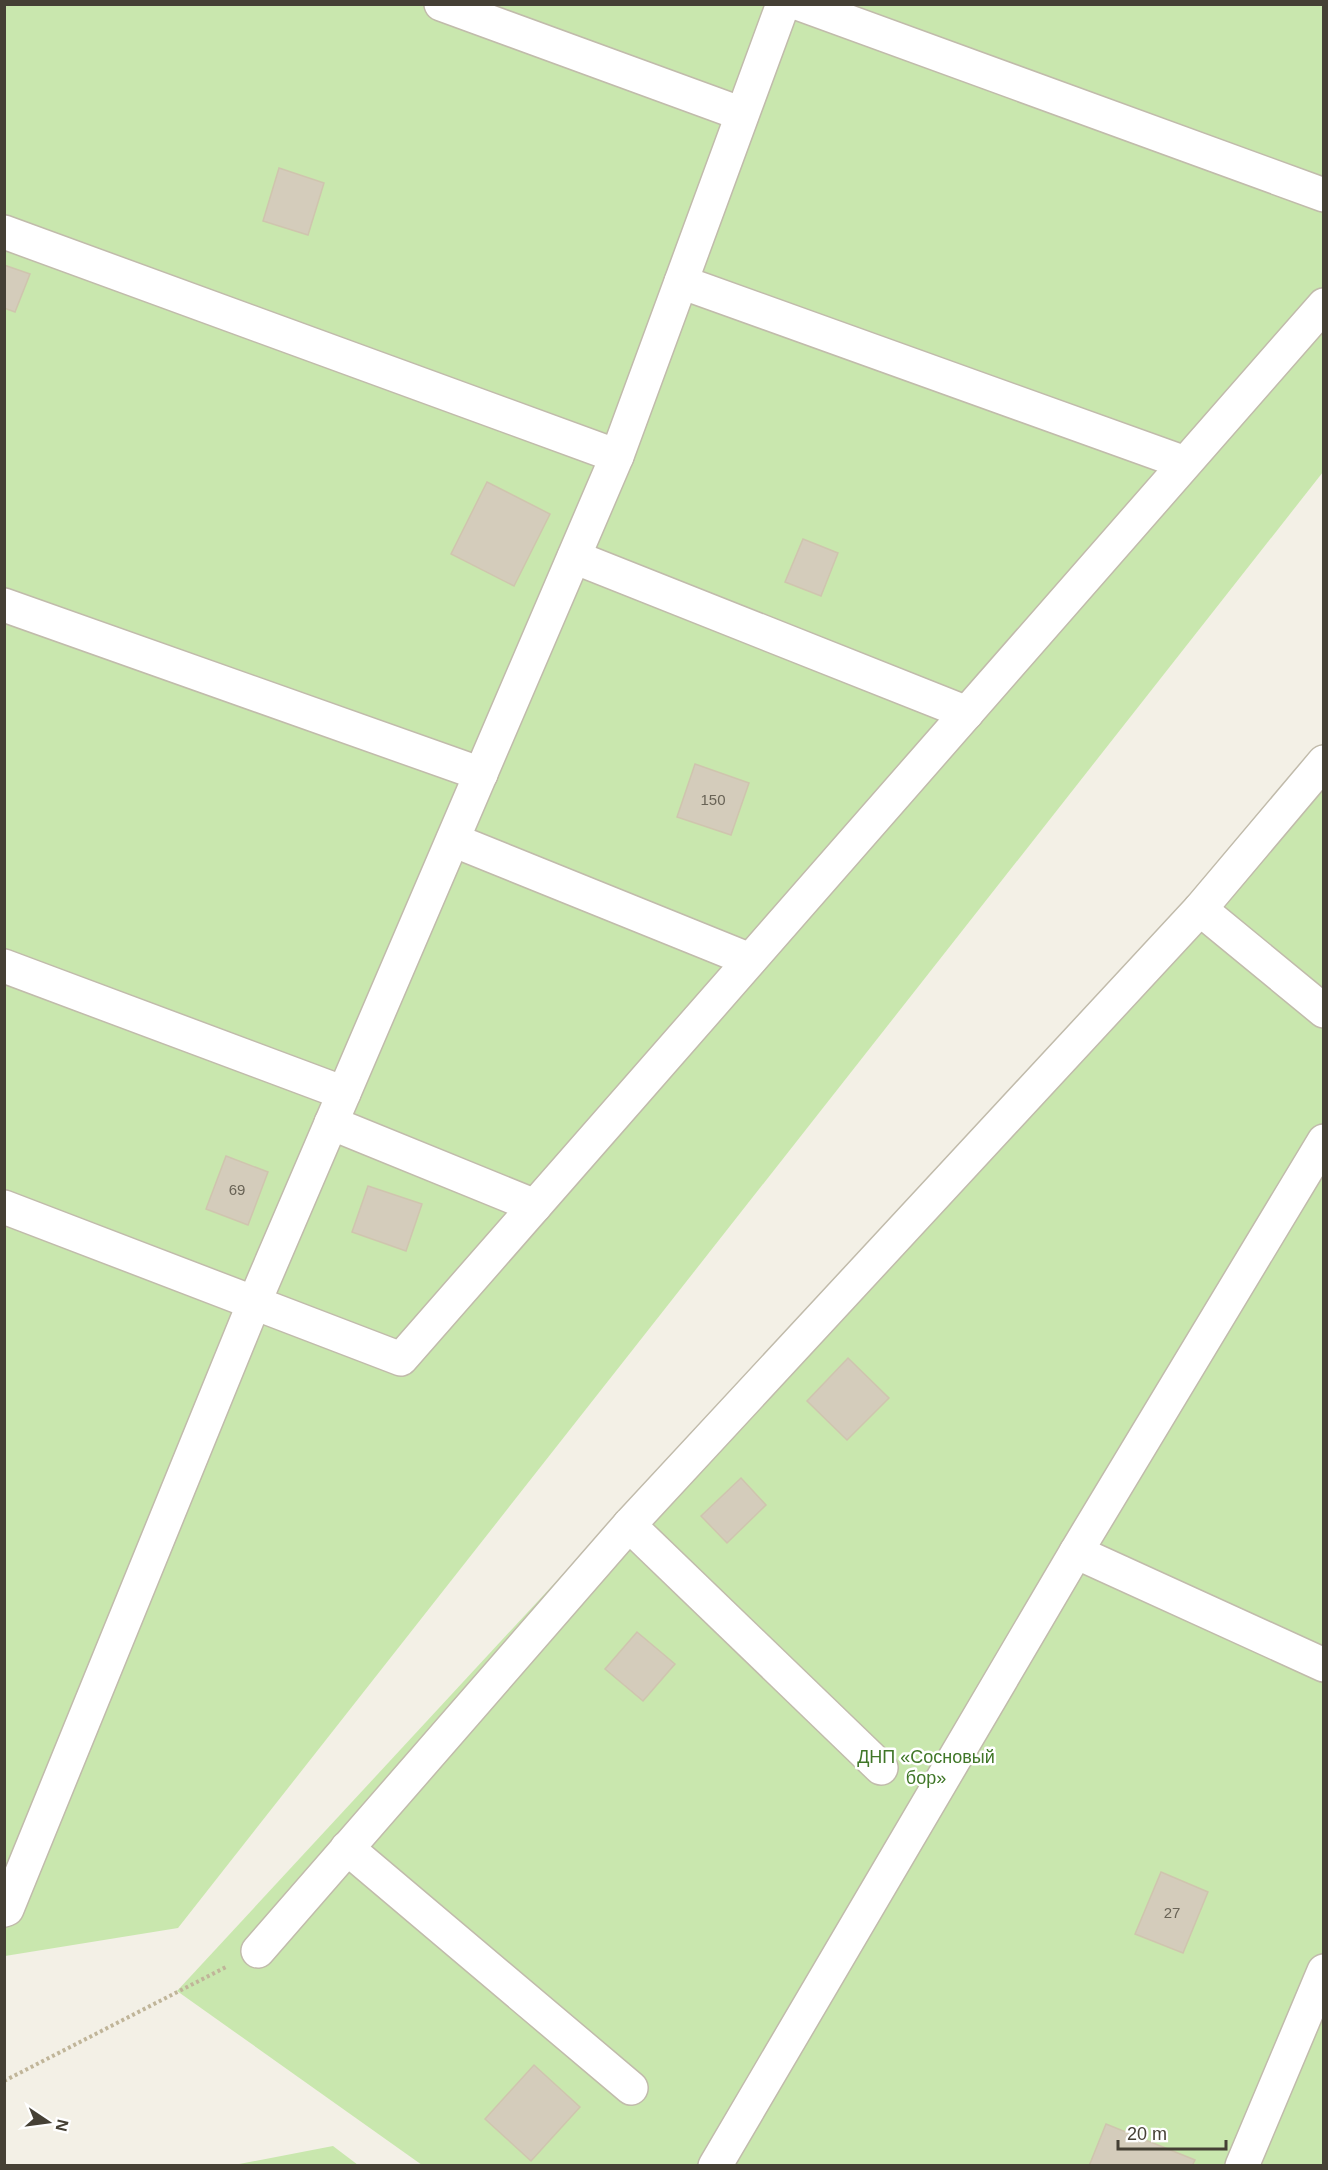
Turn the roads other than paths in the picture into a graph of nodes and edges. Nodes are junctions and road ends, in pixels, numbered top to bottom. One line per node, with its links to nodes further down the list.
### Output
1 (441, 4): 4 (lane)
2 (783, 4): 4 (lane)
3 (800, 4): 5 (lane)
4 (742, 114): 7 (lane)
5 (1323, 195)
6 (4, 232): 9 (lane)
7 (681, 282): 9 (lane); 10 (lane)
8 (1323, 305): 10 (lane)
9 (617, 456): 11 (lane)
10 (1185, 463): 13 (lane)
11 (574, 557): 13 (lane); 15 (lane)
12 (4, 605): 15 (lane)
13 (967, 713): 18 (lane)
14 (1323, 762): 17 (lane)
15 (481, 774): 16 (lane)
16 (453, 840): 18 (lane); 21 (lane)
17 (1200, 909): 20 (lane); 27 (lane)
18 (750, 960): 24 (lane)
19 (4, 966): 21 (lane)
20 (1323, 1011)
21 (344, 1093): 22 (lane)
22 (331, 1123): 24 (lane); 26 (lane)
23 (1323, 1141): 28 (lane)
24 (535, 1206): 26 (lane)
25 (4, 1207): 26 (lane)
26 (254, 1303): 32 (lane)
27 (628, 1525): 30 (lane); 31 (lane)
28 (1076, 1552): 29 (lane); 36 (lane)
29 (1323, 1665)
30 (881, 1768)
31 (347, 1848): 33 (lane); 35 (lane)
32 (4, 1910)
33 (258, 1950)
34 (1323, 1971): 37 (lane)
35 (631, 2088)
36 (715, 2166)
37 (1242, 2166)

